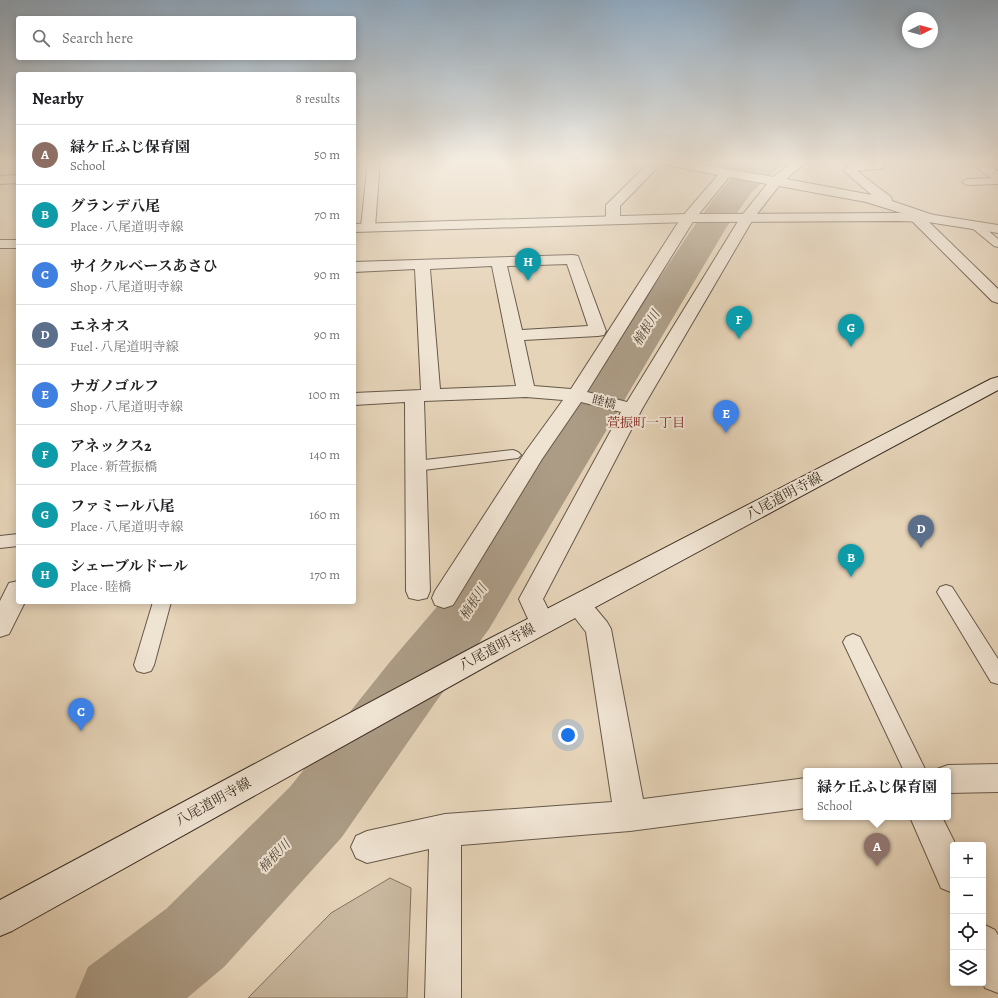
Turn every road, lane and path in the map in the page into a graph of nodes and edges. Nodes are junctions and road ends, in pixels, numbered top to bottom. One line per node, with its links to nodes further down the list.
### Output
1 (370, 207): 11 (street)
2 (612, 207): 9 (street)
3 (701, 207): 6 (street)
4 (753, 207): 7 (street)
5 (896, 207): 8 (street)
6 (692, 218): 7 (street); 9 (street); 26 (street)
7 (742, 218): 8 (street); 29 (street)
8 (922, 218): 10 (street); 22 (street)
9 (613, 220): 11 (street)
10 (975, 225): 13 (street); 18 (lane)
11 (368, 227): 12 (street)
12 (356, 228)
13 (998, 229)
14 (0, 235): 15 (street)
15 (16, 235)
16 (0, 244): 17 (street)
17 (16, 244)
18 (998, 244)
19 (499, 262): 20 (street); 23 (street); 23 (street)
20 (422, 264): 21 (street); 27 (street)
21 (356, 267)
22 (998, 298)
23 (514, 336): 25 (street)
24 (998, 383): 39 (street, 八尾道明寺線)
25 (526, 391): 26 (street, 睦橋); 27 (street, 睦橋)
26 (576, 395): 29 (street, 睦橋); 37 (street)
27 (422, 396): 28 (street, 睦橋); 31 (street)
28 (356, 399)
29 (632, 409): 40 (street)
30 (512, 455): 31 (lane)
31 (416, 466): 34 (street)
32 (16, 540): 33 (lane)
33 (0, 542)
34 (418, 591)
35 (946, 592): 44 (lane)
36 (16, 598): 41 (street)
37 (444, 598)
38 (161, 604): 43 (lane)
39 (578, 605): 40 (street, 八尾道明寺線); 49 (street)
40 (542, 623): 54 (street, 八尾道明寺線)
41 (0, 627)
42 (853, 642): 45 (lane)
43 (144, 665)
44 (998, 676)
45 (914, 768)
46 (998, 778): 47 (street)
47 (951, 779)
48 (803, 792): 49 (street)
49 (630, 816): 51 (street)
50 (927, 820): 53 (street)
51 (445, 830): 52 (street); 57 (street)
52 (367, 848)
53 (950, 869)
54 (0, 919)
55 (986, 949): 56 (street)
56 (998, 975)
57 (443, 998)

